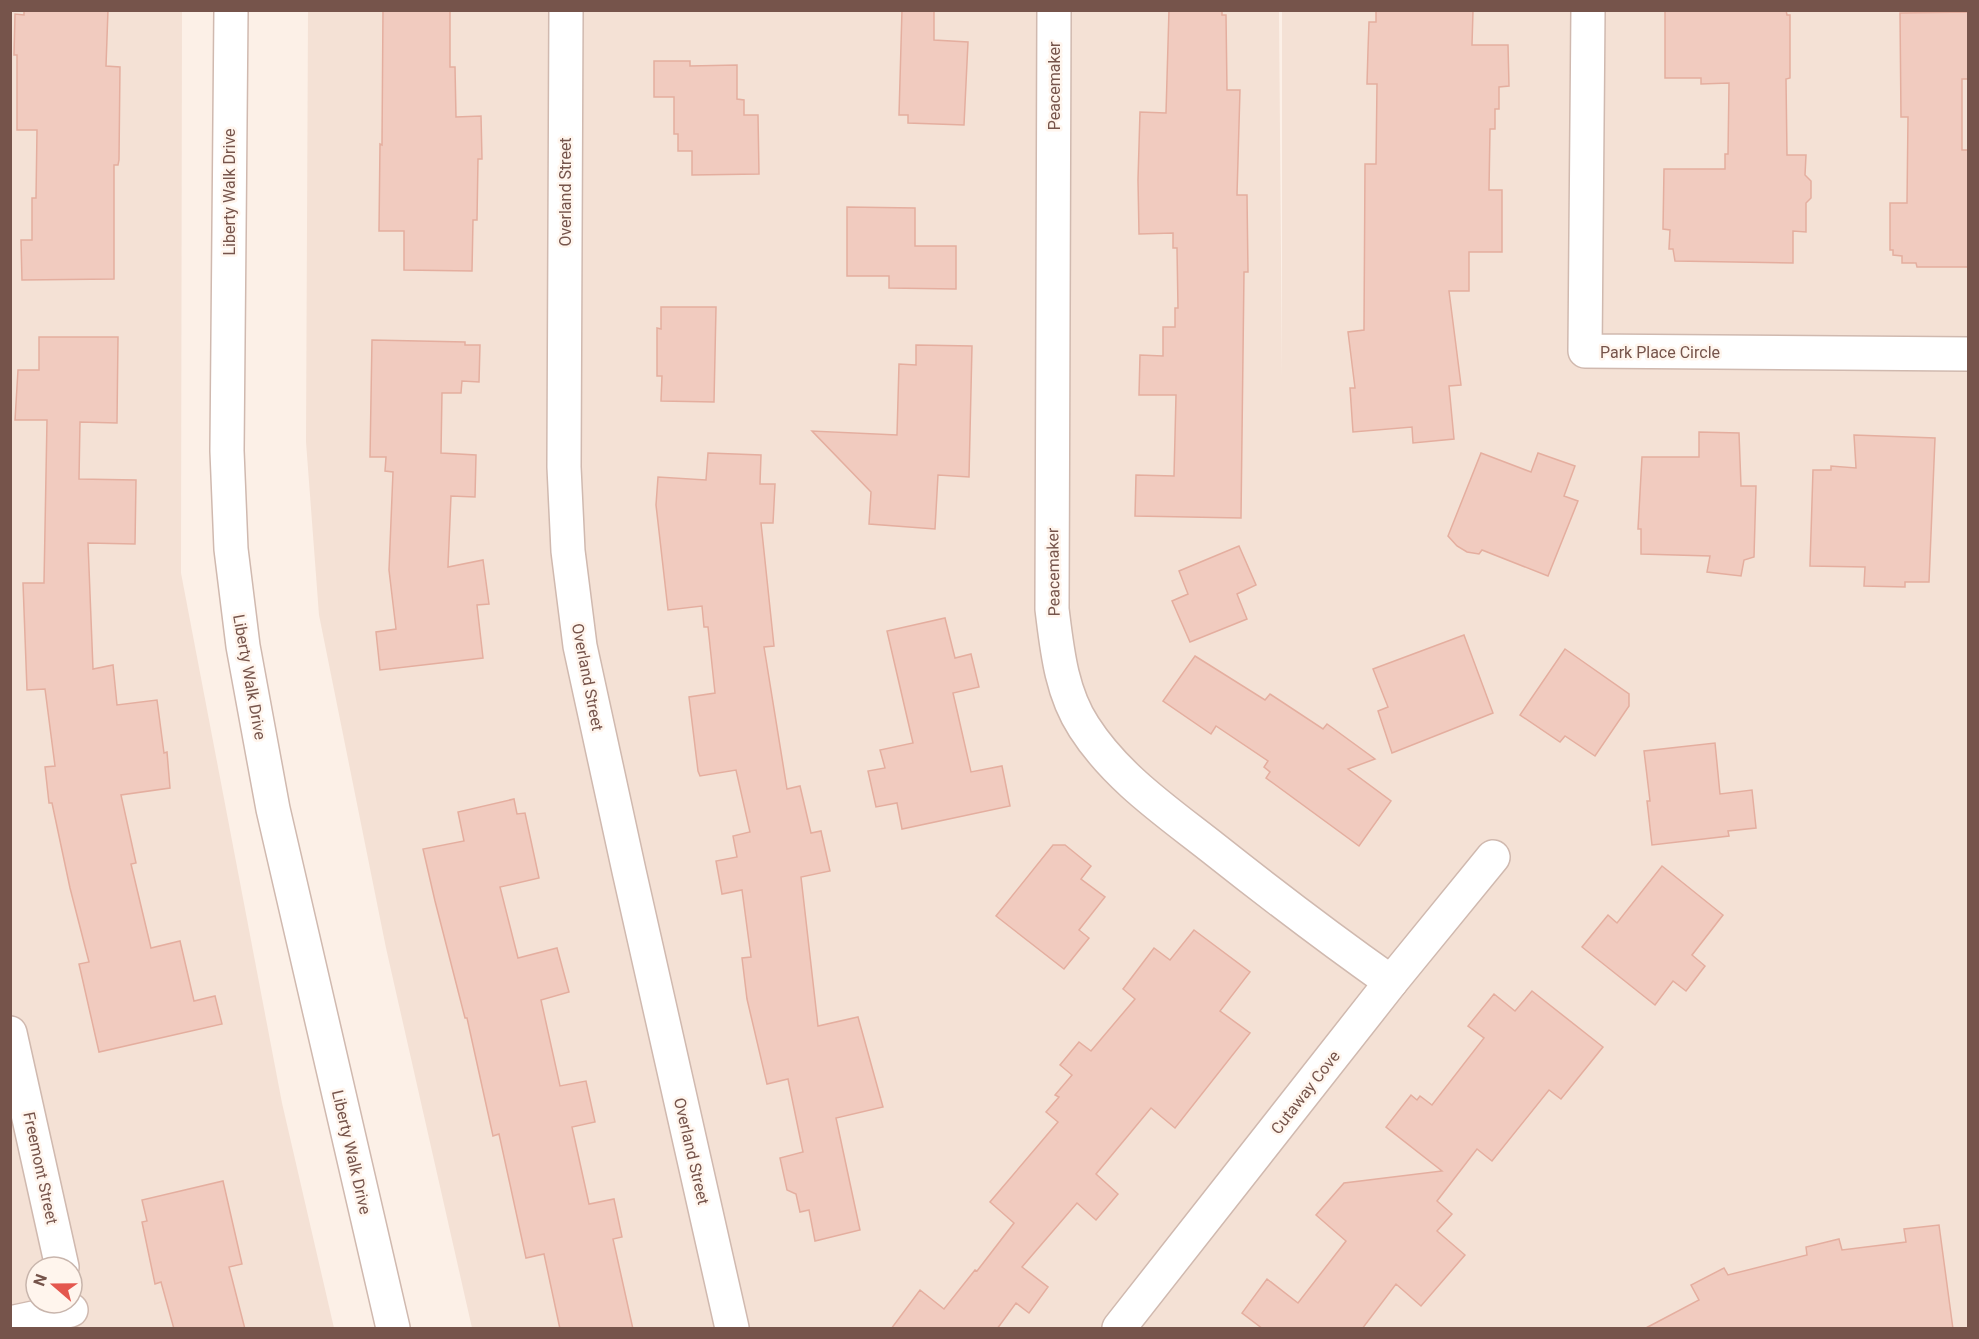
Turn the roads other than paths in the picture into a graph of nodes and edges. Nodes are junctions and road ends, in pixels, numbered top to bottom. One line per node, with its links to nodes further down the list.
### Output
1 (231, 10): 12 (street, Liberty Walk Drive)
2 (566, 10): 13 (street, Overland Street)
3 (1054, 10): 7 (street, Peacemaker)
4 (1588, 10): 5 (street, Park Place Circle)
5 (1968, 354)
6 (1493, 858): 7 (street, Cutaway Cove)
7 (1391, 982): 14 (street, Cutaway Cove)
8 (10, 1034): 9 (street, Freemont Street)
9 (59, 1255)
10 (66, 1315): 11 (street)
11 (10, 1323)
12 (393, 1329)
13 (732, 1329)
14 (1119, 1329)

